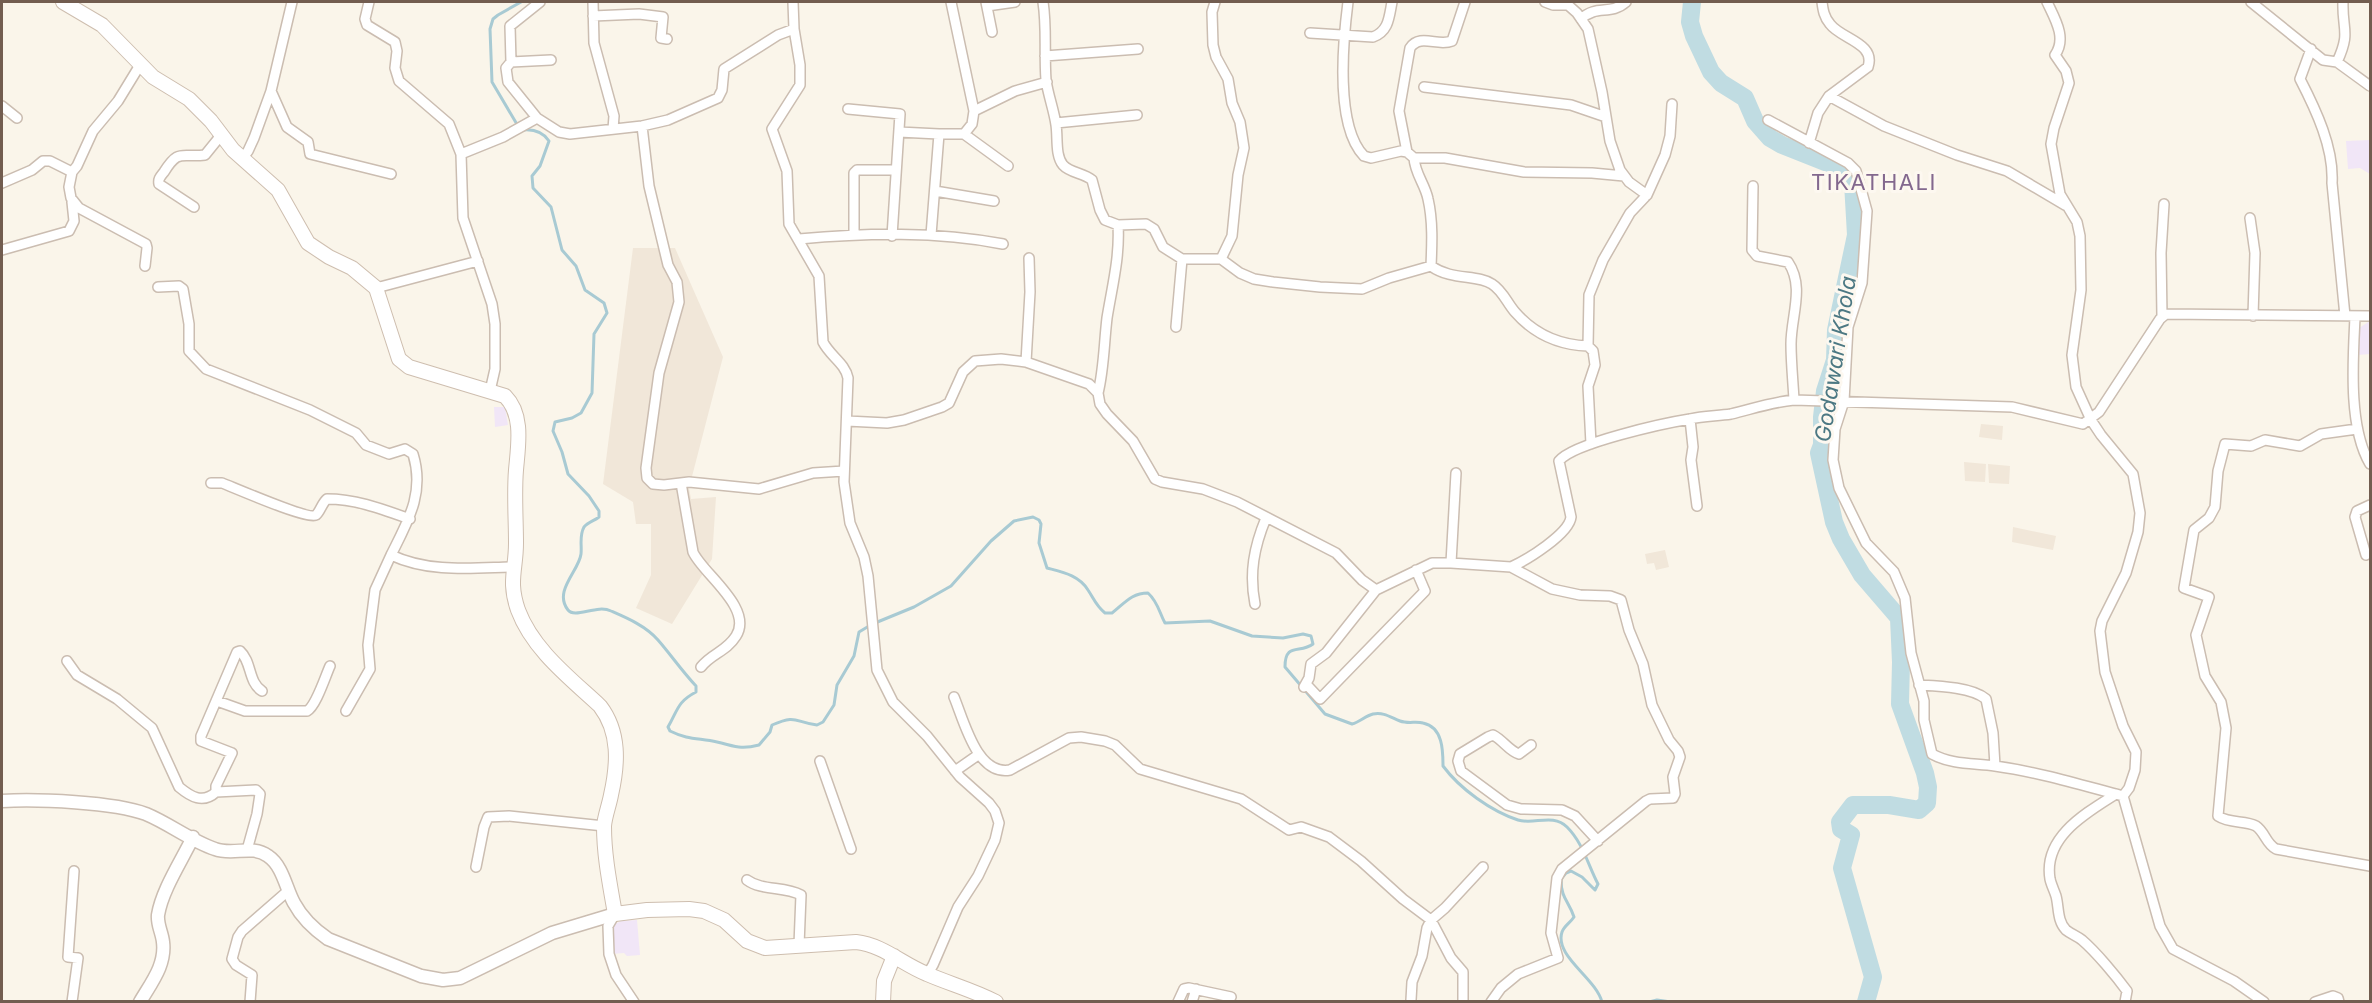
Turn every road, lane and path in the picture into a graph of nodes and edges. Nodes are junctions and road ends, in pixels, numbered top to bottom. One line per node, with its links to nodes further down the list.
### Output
1 (63, 2): 34 (main road)
2 (369, 2): 57 (street)
3 (540, 2): 32 (street)
4 (593, 2): 21 (street)
5 (793, 2): 23 (street)
6 (951, 2): 43 (street)
7 (1015, 2): 20 (street)
8 (1043, 2): 30 (street)
9 (1215, 2): 84 (street)
10 (1348, 2): 26 (street)
11 (1392, 2): 26 (street)
12 (1465, 2): 58 (street)
13 (1545, 2): 22 (street)
14 (1626, 2): 22 (street)
15 (1822, 2): 39 (street)
16 (2047, 2): 72 (street)
17 (2251, 2): 29 (street)
18 (2343, 2): 33 (street)
19 (288, 3): 38 (street)
20 (986, 4): 24 (street)
21 (594, 16): 27 (street); 51 (street)
22 (1581, 19): 45 (street)
23 (794, 29): 50 (street); 79 (street)
24 (992, 32)
25 (1310, 33): 26 (street)
26 (1344, 35): 58 (street)
27 (667, 39)
28 (1138, 49): 30 (street)
29 (2311, 49): 33 (street); 92 (street)
30 (1045, 56): 35 (street)
31 (551, 60): 32 (street)
32 (511, 62): 47 (street)
33 (2337, 62): 36 (street)
34 (140, 65): 53 (main road); 62 (street)
35 (1047, 82): 43 (street); 49 (street)
36 (2370, 86)
37 (1424, 87): 45 (street)
38 (271, 91): 59 (street); 63 (street)
39 (1829, 96): 56 (street); 72 (street)
40 (1672, 104): 68 (street)
41 (2, 106): 46 (street)
42 (848, 109): 52 (street)
43 (974, 111): 55 (street)
44 (1137, 114): 49 (street)
45 (1606, 117): 64 (street)
46 (17, 118)
47 (537, 118): 51 (street); 57 (street)
48 (1768, 120): 56 (street)
49 (1056, 123): 75 (street)
50 (642, 126): 51 (street); 110 (street)
51 (613, 129)
52 (899, 132): 54 (street); 61 (street)
53 (222, 134): 59 (main road); 73 (street)
54 (939, 134): 55 (street); 67 (street)
55 (964, 134): 60 (street)
56 (1809, 143): 100 (street)
57 (461, 154): 85 (street)
58 (1411, 155): 64 (street); 87 (street)
59 (242, 159): 89 (main road)
60 (1008, 166)
61 (895, 170): 76 (street); 78 (street)
62 (72, 172): 65 (street); 70 (street)
63 (391, 174)
64 (1624, 176): 68 (street)
65 (2, 183)
66 (1753, 186): 99 (street)
67 (935, 191): 69 (street); 77 (street)
68 (1647, 195): 95 (street)
69 (994, 201)
70 (72, 202): 81 (street); 86 (street)
71 (2164, 204): 90 (street)
72 (2065, 205): 102 (street)
73 (194, 207)
74 (2250, 219): 91 (street)
75 (1118, 225): 83 (street); 98 (street)
76 (854, 234): 78 (street); 79 (street)
77 (931, 235): 78 (street); 80 (street)
78 (892, 236)
79 (799, 239): 103 (street)
80 (1003, 244)
81 (2, 250)
82 (1029, 258): 96 (street)
83 (1182, 258): 84 (street); 94 (street)
84 (1221, 259): 87 (street)
85 (478, 261): 89 (street); 97 (street)
86 (145, 266)
87 (1431, 266): 95 (street)
88 (158, 287): 114 (street)
89 (376, 288): 97 (main road)
90 (2162, 316): 91 (street); 102 (street)
91 (2253, 316): 92 (street)
92 (2350, 316): 93 (street); 104 (street)
93 (2370, 316)
94 (1176, 327)
95 (1588, 346): 105 (street)
96 (1026, 362): 98 (street); 103 (street)
97 (490, 391): 118 (main road)
98 (1098, 393): 113 (street)
99 (1798, 400): 100 (street); 101 (street)
100 (1840, 401): 102 (street); 126 (street)
101 (1690, 418): 105 (street); 112 (street)
102 (2091, 420): 137 (street)
103 (847, 422): 107 (street)
104 (2357, 429): 106 (street); 144 (street)
105 (1592, 444): 119 (street)
106 (2370, 464)
107 (844, 471): 110 (street); 135 (street)
108 (1456, 473): 117 (street)
109 (211, 483): 114 (street)
110 (681, 483): 125 (street)
111 (2370, 505): 116 (street)
112 (1697, 506)
113 (1266, 518): 121 (street); 122 (street)
114 (410, 519): 115 (street)
115 (392, 555): 118 (street); 130 (street)
116 (2366, 555)
117 (1451, 563): 119 (street); 120 (street)
118 (512, 567): 139 (main road)
119 (1511, 567): 141 (street)
120 (1416, 570): 121 (street); 121 (street)
121 (1376, 590)
122 (1255, 604)
123 (67, 661): 136 (street)
124 (330, 666): 129 (street)
125 (701, 667)
126 (1919, 685): 134 (street); 134 (street)
127 (262, 691): 129 (street)
128 (954, 697): 132 (street)
129 (217, 701): 136 (street)
130 (346, 711)
131 (1531, 745): 141 (street)
132 (978, 755): 135 (street); 151 (street)
133 (820, 761): 142 (street)
134 (1995, 766): 137 (street)
135 (955, 771): 154 (street)
136 (216, 792): 143 (street)
137 (2119, 795): 168 (street); 169 (street)
138 (2, 801): 140 (street)
139 (604, 826): 145 (street); 150 (main road)
140 (193, 837): 143 (street); 159 (street)
141 (1595, 843): 167 (street)
142 (851, 849)
143 (247, 850): 149 (street)
144 (2370, 866)
145 (476, 867)
146 (1483, 867): 151 (street)
147 (74, 871): 158 (street)
148 (747, 880): 152 (street)
149 (289, 890): 150 (street); 160 (street)
150 (615, 914): 152 (main road); 161 (street)
151 (1431, 920): 157 (street); 166 (street)
152 (799, 945): 153 (main road)
153 (894, 956): 154 (main road); 162 (main road)
154 (927, 975): 163 (main road)
155 (1196, 989): 156 (street); 164 (street); 165 (street)
156 (1231, 997)
157 (1411, 1000)
158 (72, 1002)
159 (140, 1002)
160 (250, 1002)
161 (634, 1002)
162 (883, 1002)
163 (996, 1002)
164 (1178, 1002)
165 (1192, 1002)
166 (1463, 1002)
167 (1491, 1002)
168 (2126, 1002)
169 (2264, 1002)
170 (2314, 1002): 171 (street)
171 (2339, 1002)

